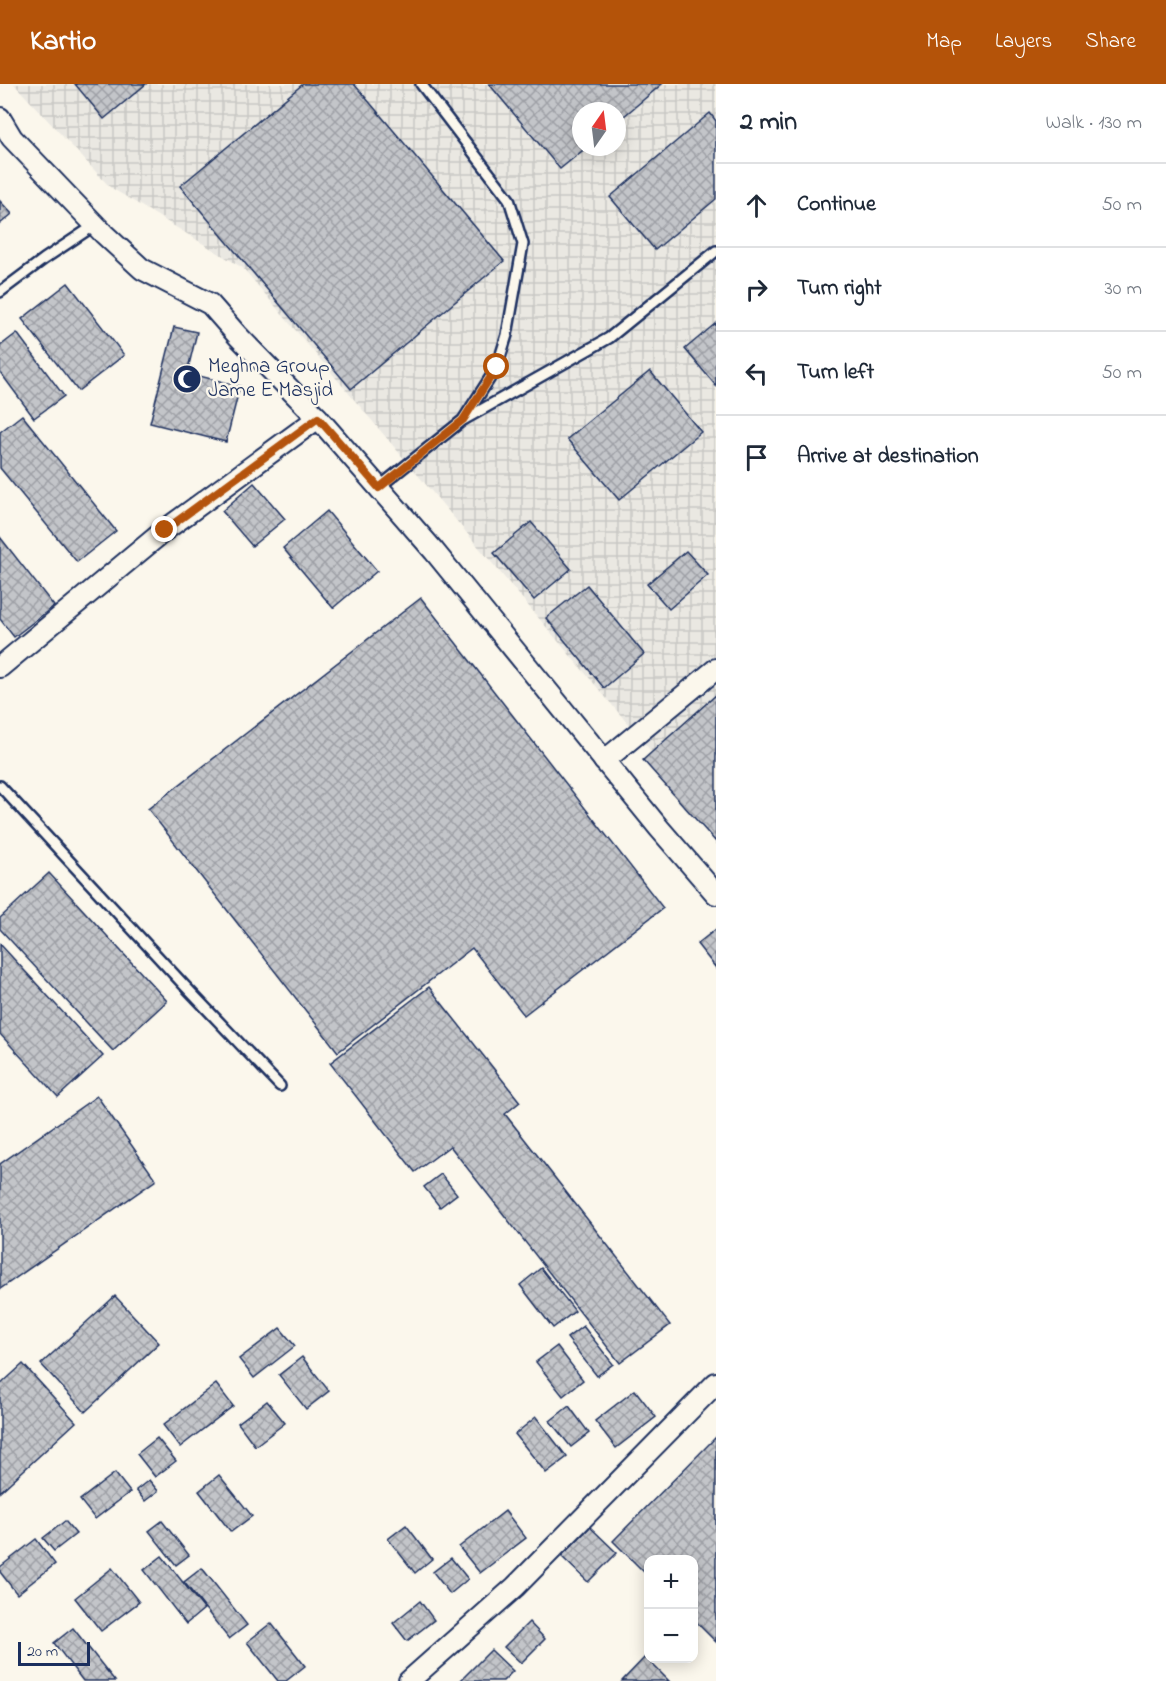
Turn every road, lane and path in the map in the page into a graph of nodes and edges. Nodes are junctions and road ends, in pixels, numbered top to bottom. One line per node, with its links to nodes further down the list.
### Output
1 (421, 84): 7 (lane)
2 (0, 117): 3 (street)
3 (95, 225): 5 (lane); 6 (street)
4 (716, 251): 7 (lane)
5 (0, 291)
6 (318, 418): 8 (street); 9 (street)
7 (463, 420): 8 (lane)
8 (379, 488): 11 (street)
9 (0, 667)
10 (716, 669): 11 (street)
11 (604, 761): 13 (street)
12 (0, 786): 14 (lane)
13 (716, 894)
14 (280, 1086)
15 (716, 1383): 16 (street)
16 (409, 1681)

